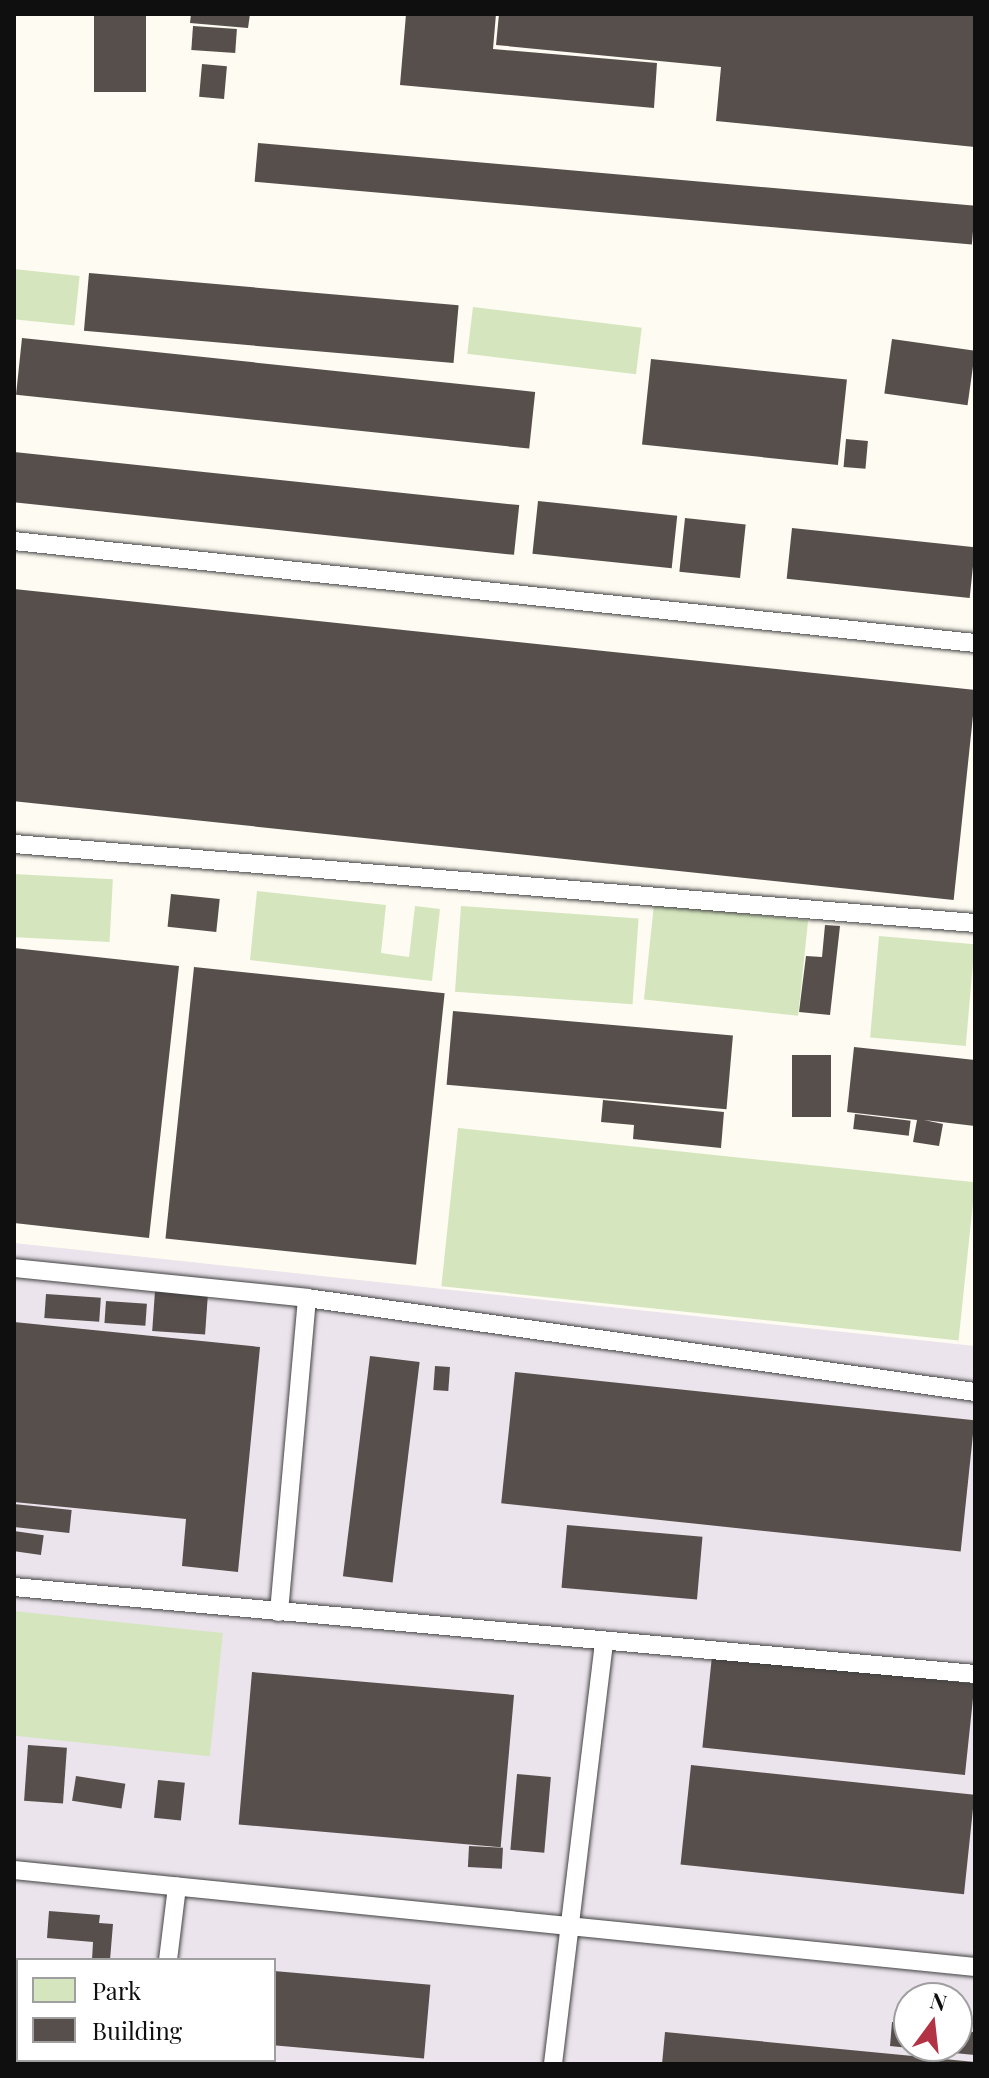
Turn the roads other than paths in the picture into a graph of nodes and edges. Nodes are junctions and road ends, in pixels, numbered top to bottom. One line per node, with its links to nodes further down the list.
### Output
1 (14, 541): 2 (lane)
2 (975, 643)
3 (14, 844): 4 (lane)
4 (975, 923)
5 (14, 1268): 6 (lane)
6 (307, 1298): 7 (lane); 9 (lane)
7 (975, 1392)
8 (14, 1587): 9 (lane)
9 (279, 1612): 10 (lane)
10 (604, 1642): 11 (lane); 14 (lane)
11 (975, 1674)
12 (14, 1870): 13 (lane)
13 (177, 1887): 14 (lane); 15 (lane)
14 (569, 1929): 16 (lane); 17 (lane)
15 (168, 1958)
16 (975, 1967)
17 (553, 2064)

